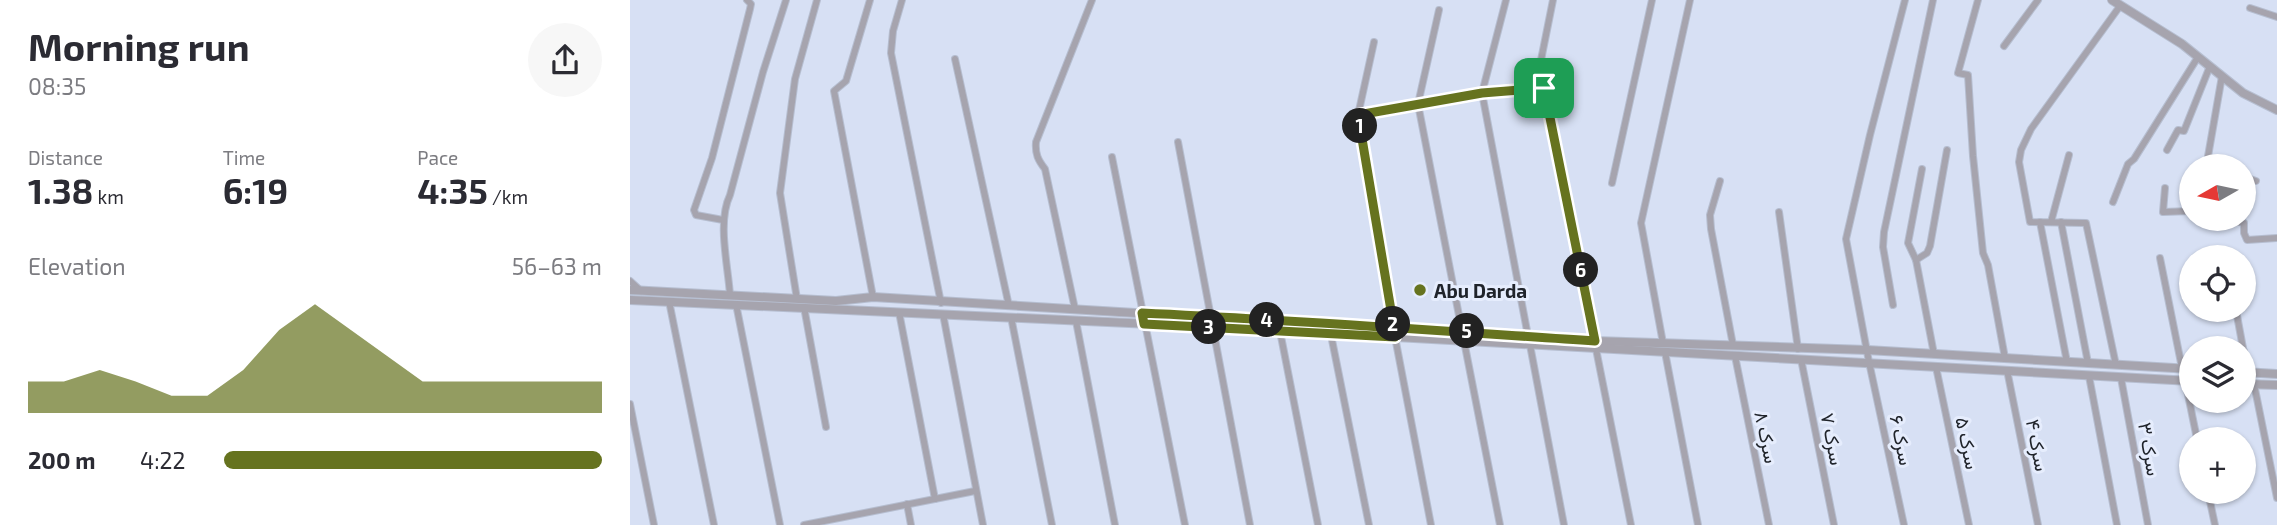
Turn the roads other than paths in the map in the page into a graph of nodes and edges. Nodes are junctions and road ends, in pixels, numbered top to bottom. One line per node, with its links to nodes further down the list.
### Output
1 (747, 0): 44 (street)
2 (786, 0): 44 (street)
3 (817, 0): 57 (street)
4 (870, 0): 56 (street)
5 (902, 0): 60 (street)
6 (1092, 0): 65 (street)
7 (1506, 0): 27 (street)
8 (1553, 0): 26 (street)
9 (1653, 0): 39 (street)
10 (1690, 0): 83 (street)
11 (1905, 0): 85 (street, سرک ۶)
12 (1933, 0): 62 (street)
13 (1978, 0): 88 (street)
14 (2038, 0): 21 (street)
15 (2112, 0): 16 (street)
16 (2120, 6): 22 (street); 45 (street)
17 (2250, 8): 19 (street)
18 (1439, 10): 28 (street)
19 (2277, 17)
20 (1374, 42): 30 (street)
21 (2004, 46)
22 (2199, 57): 24 (street); 41 (street)
23 (955, 59): 63 (street)
24 (2210, 66): 25 (street); 33 (street)
25 (2222, 76): 29 (street); 34 (street)
26 (1544, 88): 27 (street); 81 (street)
27 (1482, 93): 28 (street); 80 (street)
28 (1418, 104): 30 (street); 76 (street)
29 (2277, 110)
30 (1358, 115): 77 (street)
31 (1178, 142): 69 (street)
32 (1947, 150): 51 (street)
33 (2167, 150)
34 (2208, 154)
35 (2069, 155): 46 (street)
36 (1112, 157): 67 (street)
37 (1922, 169): 51 (street)
38 (1720, 181): 82 (street)
39 (1612, 183)
40 (2165, 188): 42 (street)
41 (2113, 202)
42 (2179, 211)
43 (1779, 212): 84 (street)
44 (723, 220): 55 (street)
45 (2040, 222): 46 (street); 91 (street)
46 (2051, 222): 47 (street)
47 (2061, 222): 92 (street); 93 (street)
48 (2245, 231): 49 (street)
49 (2277, 240)
50 (2160, 258): 78 (street)
51 (1916, 260): 86 (street)
52 (630, 281): 54 (street)
53 (630, 290): 54 (street)
54 (641, 290): 55 (street)
55 (730, 295): 57 (street)
56 (873, 298): 57 (street); 60 (street)
57 (797, 299)
58 (630, 300): 59 (street)
59 (669, 301): 61 (street); 113 (street)
60 (941, 303): 63 (street)
61 (736, 304): 64 (street); 114 (street)
62 (1893, 305)
63 (1009, 306): 65 (street)
64 (804, 307): 66 (street); 106 (street)
65 (1075, 309): 67 (street)
66 (899, 312): 68 (street); 109 (street)
67 (1142, 313): 69 (street); 72 (street)
68 (943, 314): 70 (street); 107 (street)
69 (1213, 316): 73 (street); 74 (street)
70 (1012, 317): 71 (street); 118 (street)
71 (1076, 321): 72 (street); 119 (street)
72 (1144, 324): 74 (street); 120 (street)
73 (1279, 326): 74 (street); 75 (street); 122 (street)
74 (1214, 327): 121 (street)
75 (1330, 329): 77 (street); 123 (street)
76 (1462, 331): 77 (street); 80 (street)
77 (1395, 333): 79 (street); 124 (street)
78 (2179, 336)
79 (1464, 341): 80 (street); 125 (street)
80 (1529, 341): 81 (street); 126 (street)
81 (1595, 345): 83 (street); 127 (street)
82 (1733, 345): 83 (street); 84 (street)
83 (1664, 348): 87 (street); 128 (street)
84 (1798, 349): 85 (street)
85 (1867, 350): 86 (street); 90 (street, سرک ۶)
86 (1934, 354): 88 (street)
87 (1735, 356): 89 (street); 129 (street, سرک ۸)
88 (2005, 358): 91 (street)
89 (1801, 359): 90 (street); 130 (street, سرک ۷)
90 (1869, 362): 94 (street); 131 (street, سرک ۶)
91 (2067, 362): 92 (street)
92 (2088, 363): 93 (street)
93 (2116, 365): 95 (street)
94 (1936, 366): 96 (street); 132 (street, سرک ۵)
95 (2179, 368)
96 (2007, 370): 99 (street); 133 (street, سرک ۴)
97 (2256, 373): 98 (street)
98 (2277, 374)
99 (2089, 376): 100 (street); 134 (street)
100 (2121, 378): 101 (street); 135 (street, سرک ۳)
101 (2179, 381)
102 (2256, 384): 103 (street)
103 (2277, 385)
104 (2256, 394): 108 (street)
105 (630, 404): 112 (street)
106 (827, 427)
107 (975, 491): 109 (street); 117 (street)
108 (2277, 498)
109 (935, 499): 110 (street)
110 (907, 504): 115 (street); 116 (street)
111 (2211, 504): 136 (street)
112 (654, 525)
113 (714, 525)
114 (780, 525)
115 (804, 525)
116 (911, 525)
117 (983, 525)
118 (1052, 525)
119 (1115, 525)
120 (1185, 525)
121 (1250, 525)
122 (1318, 525)
123 (1369, 525)
124 (1431, 525)
125 (1500, 525)
126 (1563, 525)
127 (1631, 525)
128 (1699, 525)
129 (1769, 525)
130 (1834, 525)
131 (1904, 525)
132 (1969, 525)
133 (2038, 525)
134 (2117, 525)
135 (2148, 525)
136 (2215, 525)

